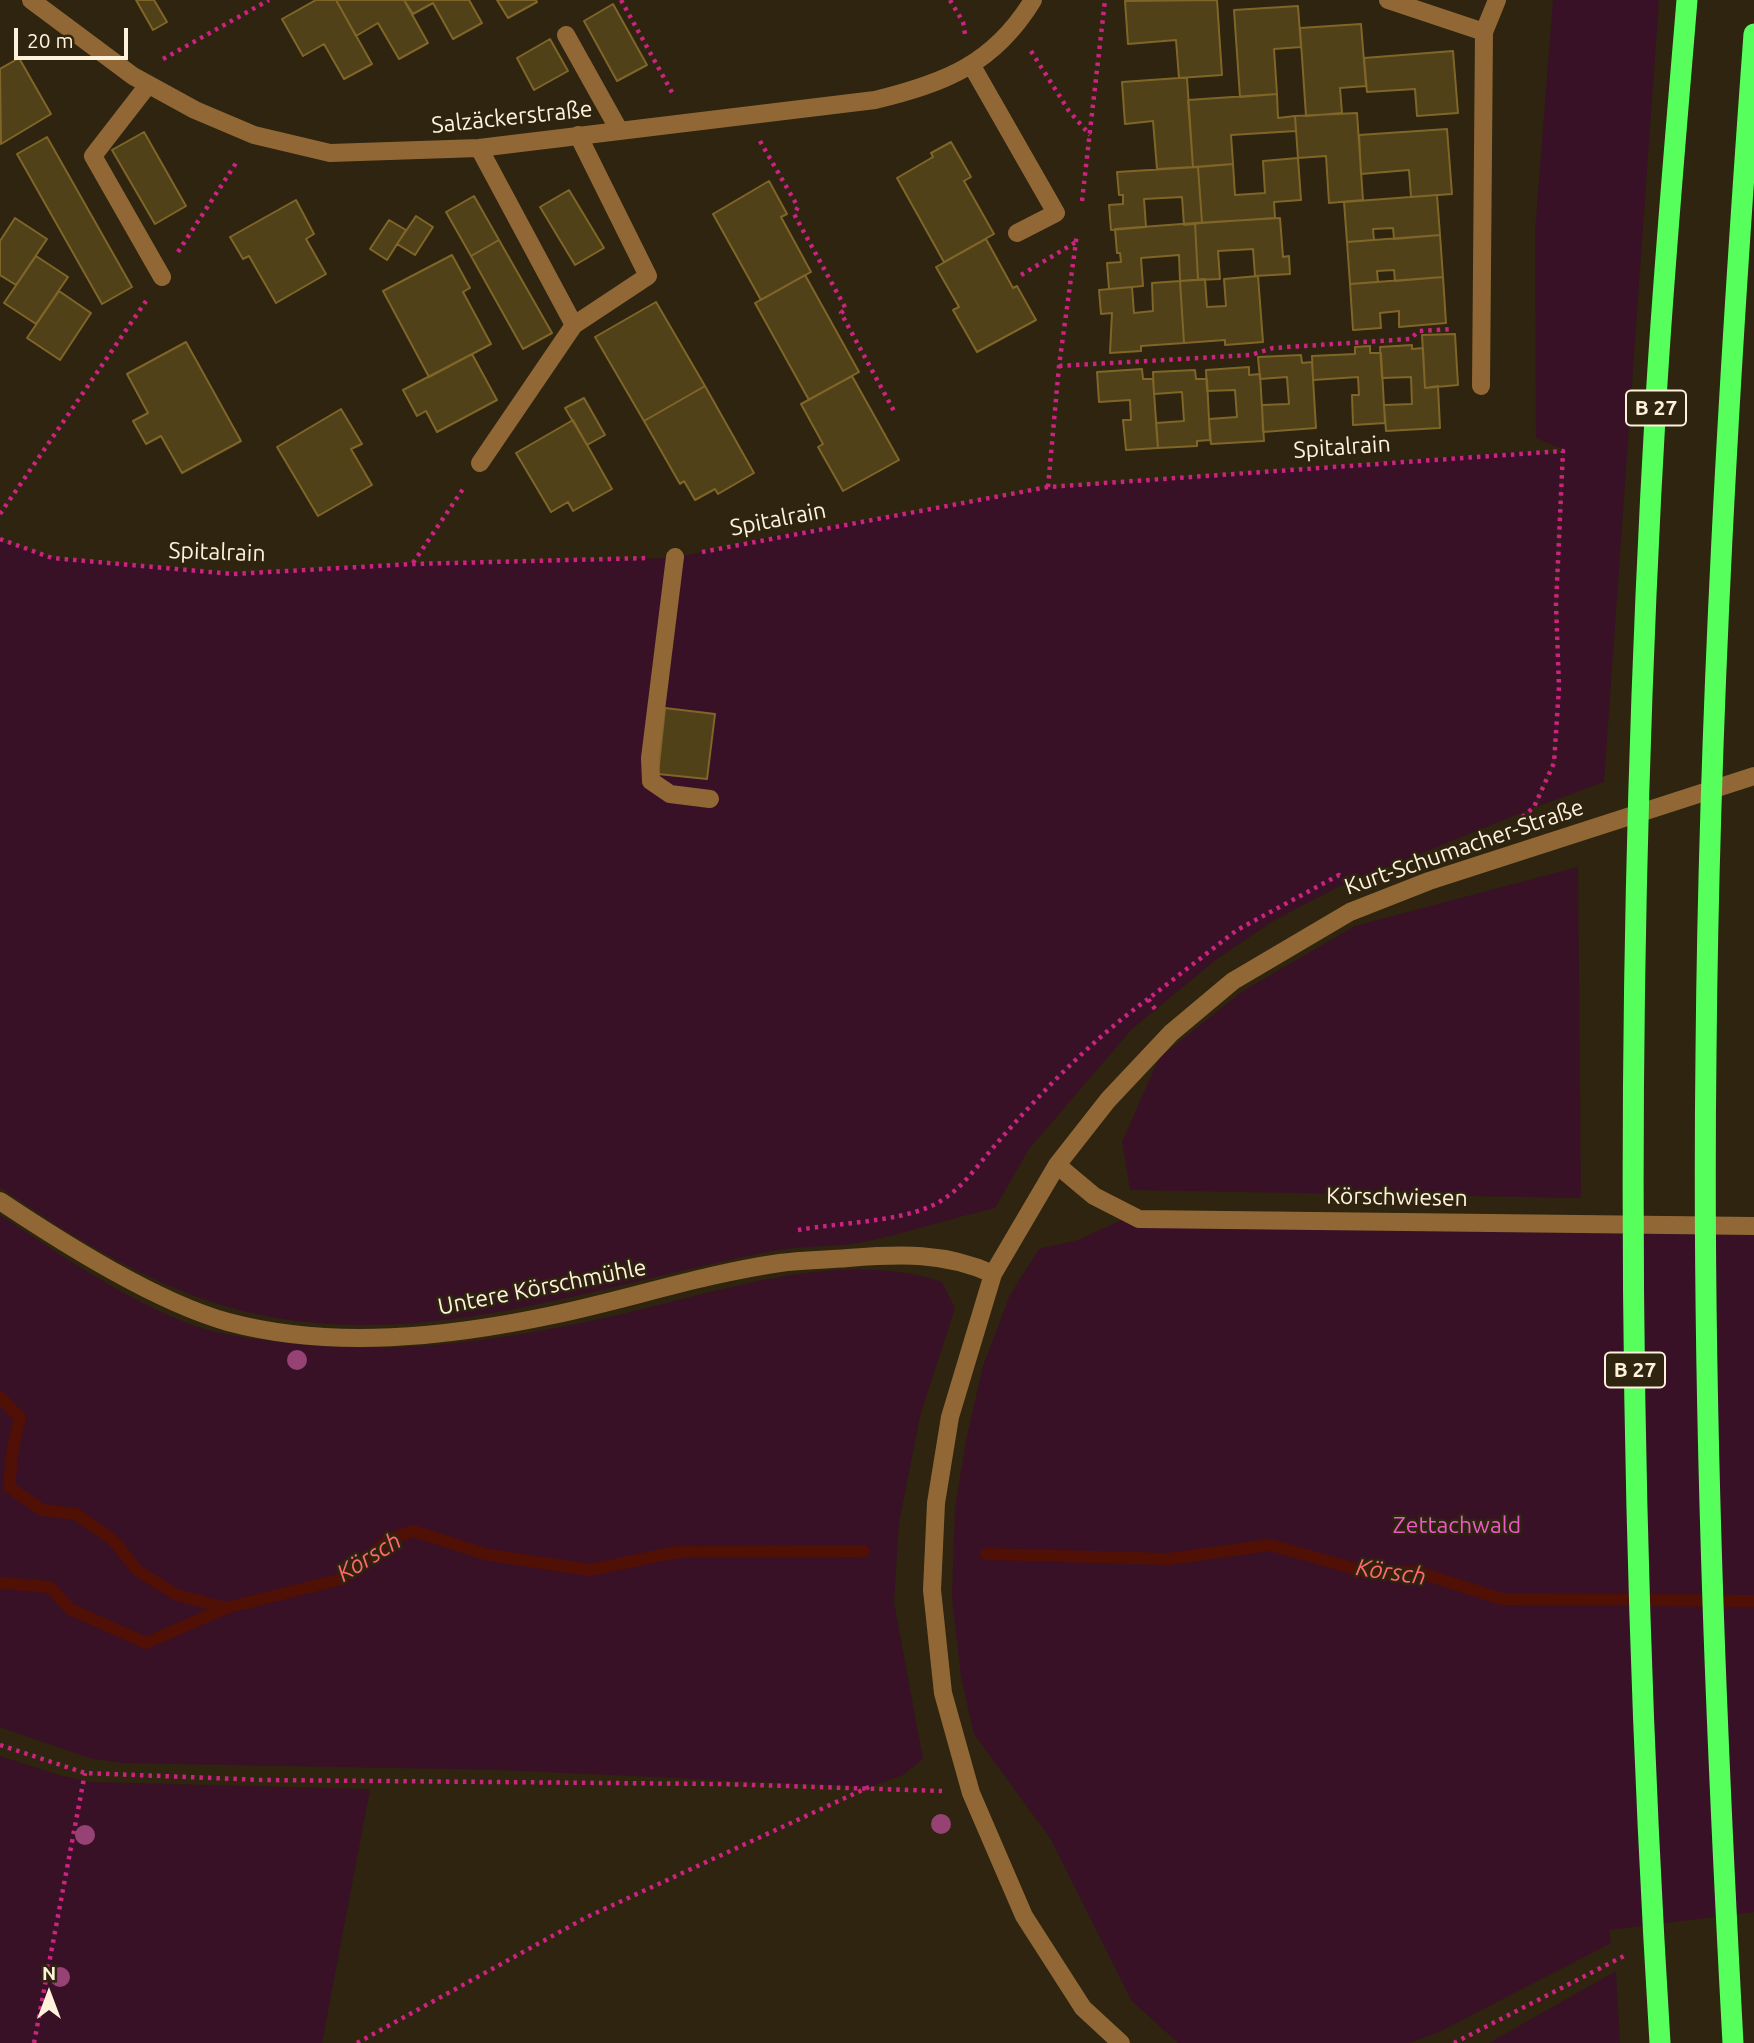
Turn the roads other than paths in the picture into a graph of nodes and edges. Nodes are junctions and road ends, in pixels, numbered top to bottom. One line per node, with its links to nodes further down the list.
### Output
1 (31, 0): 10 (street, Salzäckerstraße)
2 (1033, 0): 9 (street, Salzäckerstraße)
3 (1388, 0): 6 (street)
4 (1497, 0): 6 (street)
5 (1687, 0): 27 (highway, B 27)
6 (1484, 32): 17 (street)
7 (1754, 34): 28 (highway)
8 (566, 35): 11 (street)
9 (972, 66): 11 (street, Salzäckerstraße); 14 (street)
10 (141, 80): 13 (street, Salzäckerstraße); 15 (street)
11 (619, 130): 12 (street, Salzäckerstraße)
12 (578, 135): 13 (street, Salzäckerstraße); 16 (street)
13 (479, 148): 16 (street)
14 (1017, 233)
15 (162, 278)
16 (574, 325): 18 (street)
17 (1481, 386)
18 (480, 463)
19 (675, 557): 21 (street)
20 (1754, 776): 22 (street, Kurt-Schumacher-Straße)
21 (710, 799)
22 (1057, 1165): 24 (street, Körschwiesen); 25 (street, Kurt-Schumacher-Straße)
23 (0, 1201): 25 (street, Untere Körschmühle)
24 (1754, 1226)
25 (993, 1274): 26 (street, Kurt-Schumacher-Straße)
26 (1121, 2043)
27 (1660, 2043)
28 (1733, 2043)

